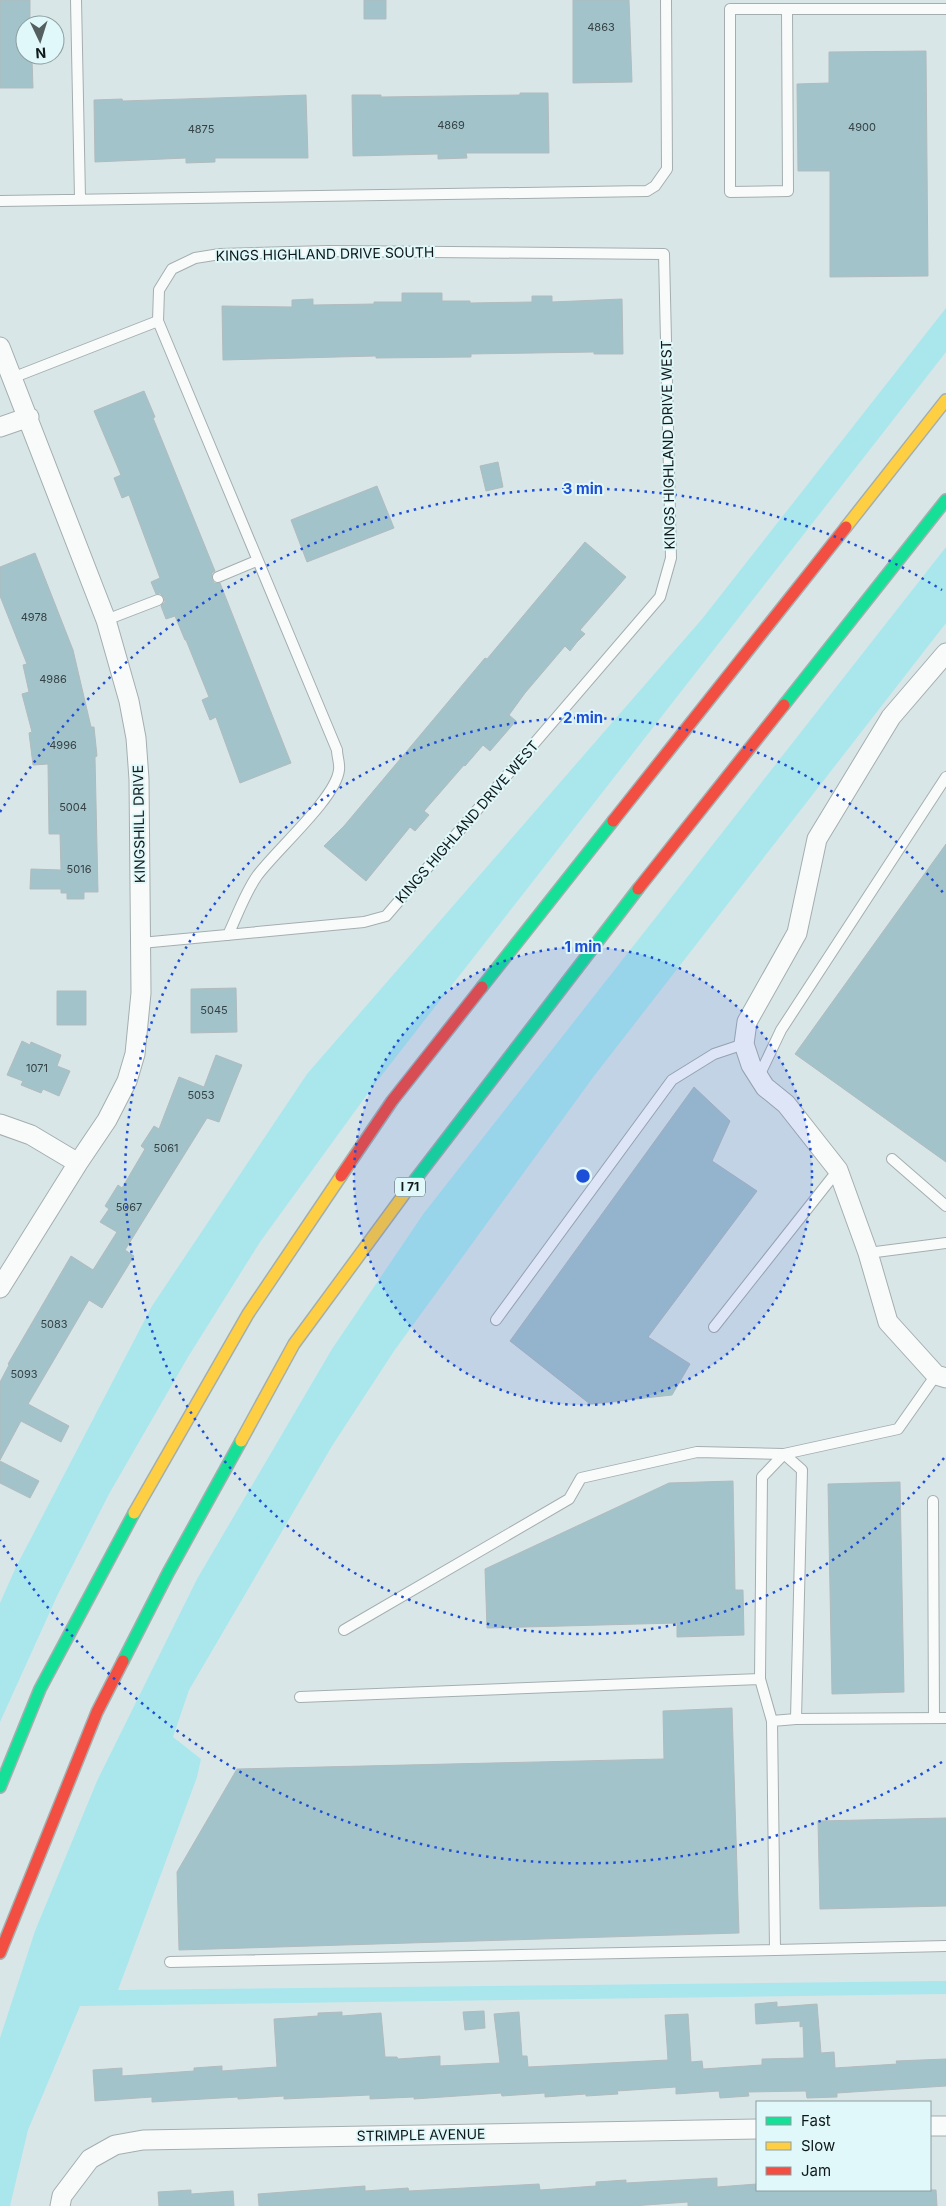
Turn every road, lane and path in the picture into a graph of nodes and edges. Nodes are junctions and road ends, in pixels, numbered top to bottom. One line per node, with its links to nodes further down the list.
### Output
1 (76, 0): 5 (lane)
2 (666, 0): 5 (lane)
3 (787, 9): 3 (lane); 4 (lane)
4 (946, 9)
5 (80, 198): 6 (lane)
6 (0, 201)
7 (664, 254): 8 (lane, KINGS HIGHLAND DRIVE SOUTH); 21 (lane, KINGS HIGHLAND DRIVE WEST)
8 (158, 321): 10 (lane); 15 (lane)
9 (0, 348): 10 (street, KINGSHILL DRIVE)
10 (12, 378): 12 (street, KINGSHILL DRIVE)
11 (946, 400): 45 (highway)
12 (28, 416): 13 (street); 18 (street, KINGSHILL DRIVE)
13 (0, 427)
14 (946, 500): 48 (highway, I 71)
15 (256, 561): 16 (lane); 21 (lane)
16 (218, 577)
17 (158, 600): 18 (lane)
18 (106, 620): 22 (street, KINGSHILL DRIVE)
19 (946, 653): 23 (street)
20 (946, 777): 24 (lane)
21 (228, 935): 22 (lane, KINGS HIGHLAND DRIVE WEST)
22 (141, 943): 27 (street, KINGSHILL DRIVE)
23 (744, 1044): 24 (street); 33 (lane)
24 (755, 1070): 28 (street)
25 (0, 1124): 27 (street)
26 (892, 1159): 29 (lane)
27 (78, 1163): 32 (street, KINGSHILL DRIVE)
28 (838, 1170): 31 (street); 34 (lane)
29 (946, 1206)
30 (946, 1243): 31 (lane)
31 (868, 1253): 35 (street)
32 (0, 1288)
33 (496, 1320)
34 (714, 1327)
35 (941, 1376): 36 (lane)
36 (784, 1454): 38 (lane); 39 (lane); 43 (lane)
37 (933, 1501): 41 (lane)
38 (344, 1630)
39 (760, 1679): 40 (lane); 44 (lane)
40 (300, 1697)
41 (934, 1718): 42 (lane); 43 (lane)
42 (946, 1718)
43 (796, 1719): 44 (lane)
44 (772, 1721): 47 (lane)
45 (0, 1787)
46 (946, 1946): 47 (lane)
47 (775, 1950): 49 (lane)
48 (0, 1953)
49 (170, 1962)
50 (931, 2126): 51 (street)
51 (946, 2126)
52 (756, 2129): 53 (street, STRIMPLE AVENUE)
53 (60, 2206)

